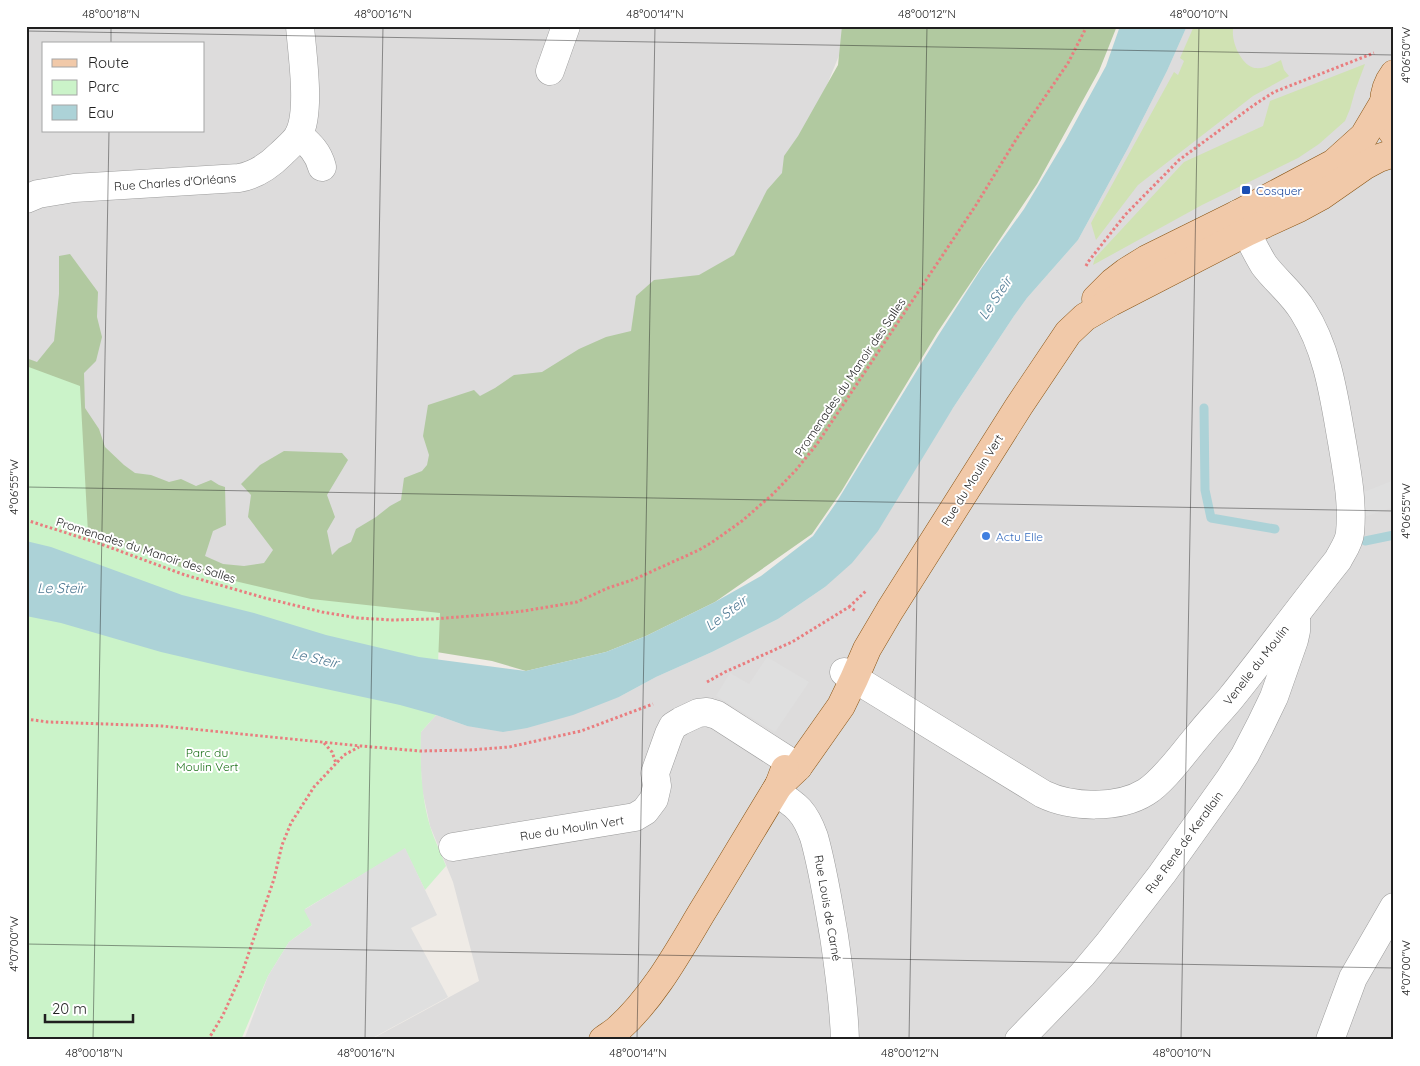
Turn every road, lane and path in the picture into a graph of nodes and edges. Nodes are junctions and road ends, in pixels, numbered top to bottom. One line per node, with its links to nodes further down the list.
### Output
1 (300, 26): 8 (street)
2 (566, 26): 5 (street)
3 (1087, 26): 14 (path, Promenades du Manoir des Salles)
4 (1387, 64): 6 (main road, Rue du Moulin Vert); 13 (path)
5 (550, 71)
6 (1383, 104): 7 (main road); 12 (main road, Rue du Moulin Vert)
7 (1394, 134)
8 (299, 135): 10 (street); 11 (street, Rue Charles d'Orléans)
9 (1394, 153): 12 (main road, Rue du Moulin Vert)
10 (322, 167)
11 (26, 199)
12 (1243, 223): 15 (street, Venelle du Moulin); 16 (main road, Rue du Moulin Vert)
13 (1086, 267)
14 (26, 520)
15 (1296, 615): 17 (street, Venelle du Moulin); 30 (street, Rue René de Kerallain)
16 (869, 646): 17 (main road, Rue du Moulin Vert); 18 (path)
17 (849, 676): 24 (main road, Rue du Moulin Vert)
18 (699, 686)
19 (656, 703): 22 (path)
20 (26, 719): 21 (path)
21 (324, 743): 22 (path); 23 (path)
22 (361, 746): 23 (path)
23 (336, 763): 28 (path)
24 (785, 776): 25 (street, Rue du Moulin Vert); 27 (main road, Rue du Moulin Vert); 29 (street, Rue Louis de Carné)
25 (453, 848)
26 (1394, 907): 31 (street)
27 (610, 1037)
28 (208, 1040)
29 (845, 1040)
30 (1019, 1040)
31 (1330, 1040)

